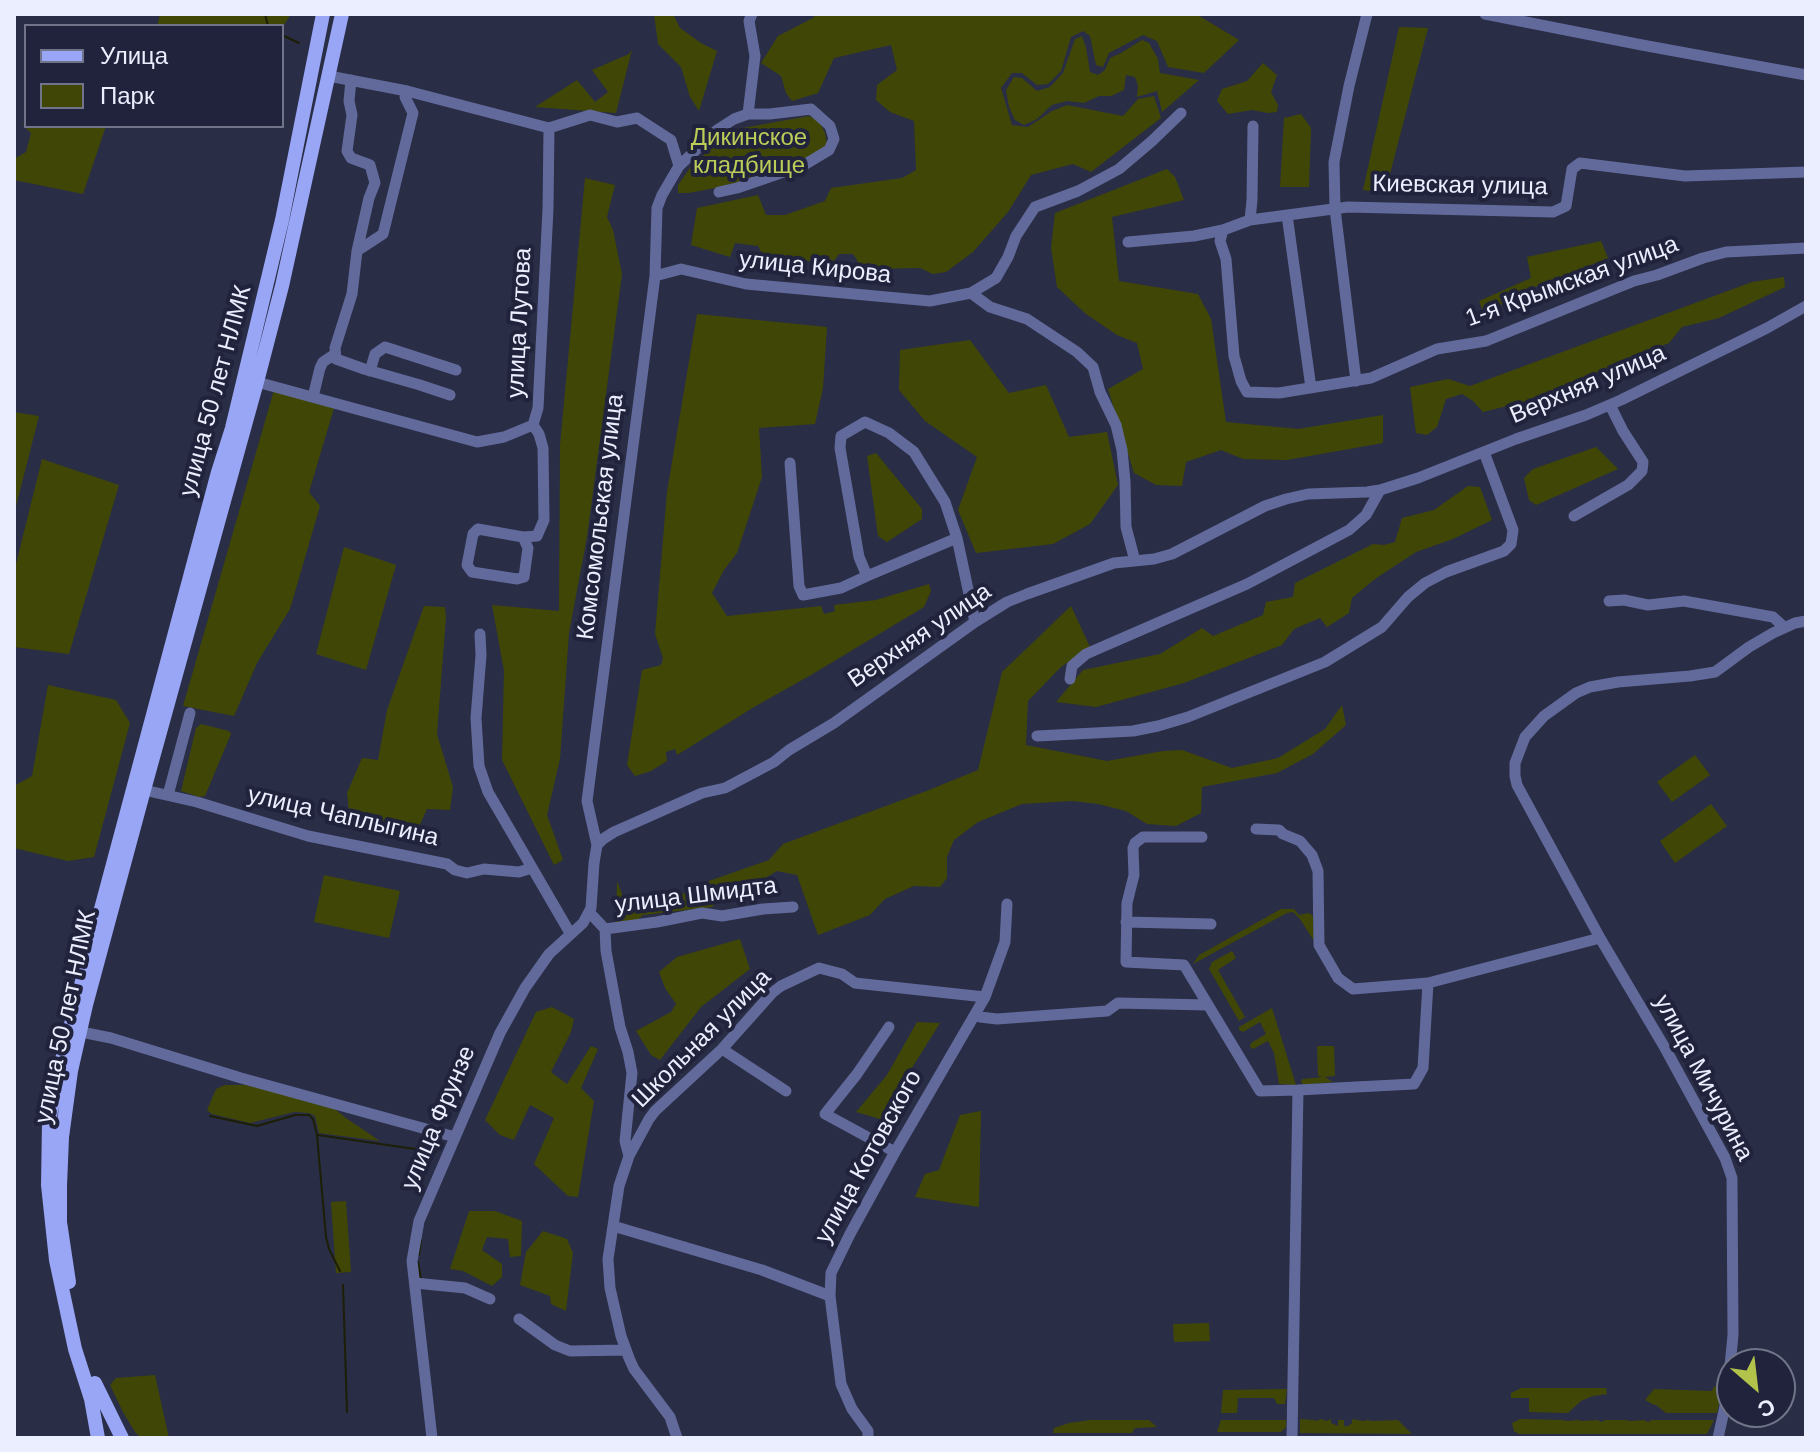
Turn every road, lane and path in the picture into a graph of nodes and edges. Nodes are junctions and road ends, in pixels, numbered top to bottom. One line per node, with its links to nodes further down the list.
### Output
1 (323, 14): 24 (main road, улица 50 лет НЛМК)
2 (342, 14): 7 (main road)
3 (752, 14): 11 (street)
4 (1367, 14): 17 (street)
5 (1485, 14): 6 (street)
6 (1806, 75)
7 (327, 79): 8 (street); 26 (main road, улица 50 лет НЛМК)
8 (351, 80): 9 (street); 23 (street)
9 (407, 91): 13 (street); 23 (street)
10 (1181, 113): 27 (street, улица Кирова)
11 (748, 114): 14 (street); 16 (street)
12 (1253, 126): 19 (street)
13 (549, 128): 14 (street); 38 (street, улица Лутова)
14 (679, 166): 25 (street, Комсомольская улица)
15 (1806, 172): 17 (street, Киевская улица)
16 (719, 192)
17 (1335, 209): 18 (street, Киевская улица); 32 (street)
18 (1287, 215): 19 (street, Киевская улица); 34 (street)
19 (1250, 220): 20 (street, Киевская улица)
20 (1223, 230): 21 (street, Киевская улица); 34 (street, 1-я Крымская улица)
21 (1128, 242)
22 (1806, 248): 32 (street, 1-я Крымская улица)
23 (357, 251): 29 (street)
24 (272, 265): 26 (main road); 55 (main road, улица 50 лет НЛМК)
25 (655, 276): 27 (street, улица Кирова); 60 (street, Комсомольская улица)
26 (282, 286): 33 (main road, улица 50 лет НЛМК)
27 (971, 293): 45 (street)
28 (1806, 306): 37 (street, Верхняя улица)
29 (335, 354): 31 (street); 36 (street)
30 (456, 370): 31 (street)
31 (370, 371): 35 (street)
32 (1356, 381): 34 (street, 1-я Крымская улица)
33 (257, 382): 36 (street, улица Лутова); 56 (main road, улица 50 лет НЛМК)
34 (1311, 388)
35 (450, 395)
36 (313, 397): 38 (street, улица Лутова)
37 (1610, 405): 39 (street, Верхняя улица); 42 (street)
38 (533, 425): 43 (street)
39 (1484, 452): 41 (street, Верхняя улица); 54 (street)
40 (790, 463): 46 (street)
41 (1380, 490): 45 (street, Верхняя улица); 52 (street)
42 (1574, 516)
43 (523, 537): 43 (street)
44 (957, 538): 46 (street); 46 (street); 49 (street)
45 (1135, 561): 49 (street, Верхняя улица)
46 (867, 576)
47 (1609, 601): 50 (street)
48 (1806, 621): 50 (street, улица Мичурина)
49 (975, 622): 60 (street, Верхняя улица)
50 (1784, 627): 69 (street, улица Мичурина)
51 (480, 634): 61 (street)
52 (1070, 679)
53 (190, 713): 57 (street)
54 (1037, 736)
55 (137, 775): 56 (main road); 88 (main road, улица 50 лет НЛМК)
56 (144, 790): 57 (street, улица Чаплыгина); 75 (main road, улица 50 лет НЛМК)
57 (168, 795): 61 (street, улица Чаплыгина)
58 (1256, 829): 70 (street)
59 (1202, 837): 65 (street)
60 (597, 845): 64 (street)
61 (532, 868): 68 (street)
62 (1007, 904): 71 (street, улица Котовского)
63 (793, 907): 67 (street, улица Шмидта)
64 (590, 913): 67 (street); 68 (street, улица Фрунзе)
65 (1126, 922): 66 (street); 72 (street)
66 (1211, 924)
67 (605, 929): 81 (street)
68 (570, 933): 79 (street, улица Фрунзе)
69 (1600, 938): 70 (street); 94 (street, улица Мичурина)
70 (1428, 983): 77 (street)
71 (985, 997): 73 (street, улица Котовского); 76 (street, Школьная улица)
72 (1207, 1005): 73 (street); 77 (street)
73 (975, 1014): 80 (street, улица Котовского)
74 (889, 1027): 80 (street)
75 (81, 1032): 79 (street); 89 (main road, улица 50 лет НЛМК)
76 (722, 1049): 78 (street); 81 (street, Школьная улица)
77 (1298, 1090): 93 (street)
78 (786, 1091)
79 (455, 1137): 83 (street, улица Фрунзе)
80 (895, 1152): 84 (street, улица Котовского)
81 (629, 1156): 82 (street)
82 (613, 1226): 84 (street); 87 (street)
83 (415, 1283): 85 (street); 90 (street, улица Фрунзе)
84 (830, 1296): 92 (street, улица Котовского)
85 (490, 1299)
86 (519, 1319): 87 (street)
87 (626, 1350): 91 (street)
88 (98, 1438)
89 (122, 1438)
90 (432, 1438)
91 (677, 1438)
92 (868, 1438)
93 (1292, 1438)
94 (1718, 1438)

